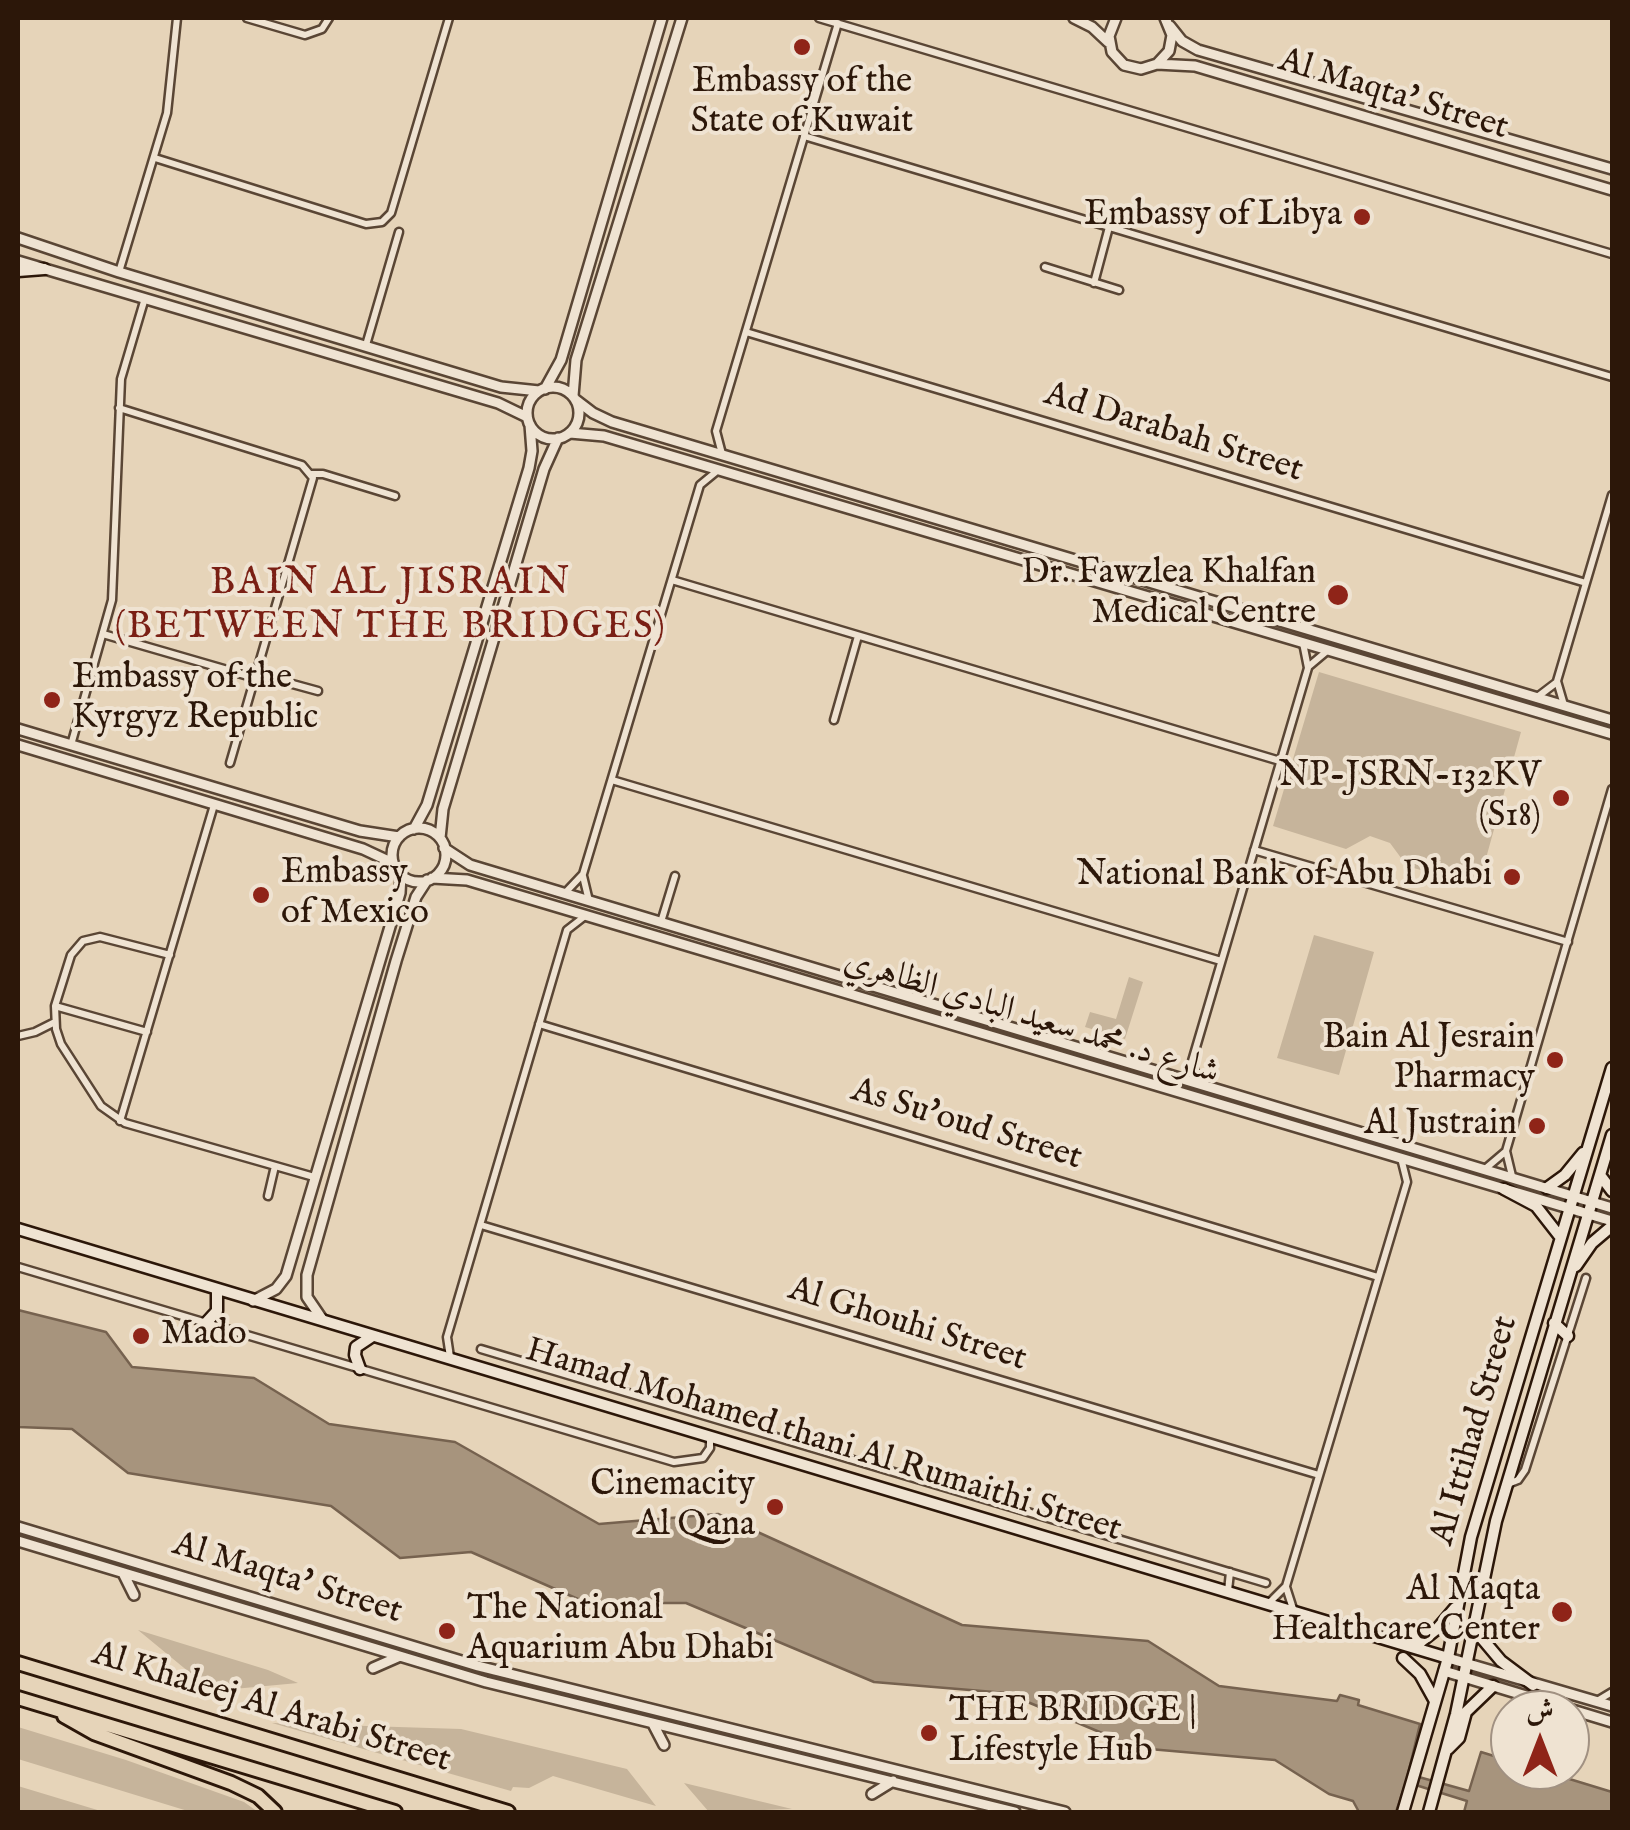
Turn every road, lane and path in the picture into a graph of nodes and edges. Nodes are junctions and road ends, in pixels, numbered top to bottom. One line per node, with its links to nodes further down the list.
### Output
1 (177, 18): 15 (street)
2 (247, 18): 3 (street)
3 (329, 18)
4 (449, 18): 15 (street)
5 (662, 18): 33 (street)
6 (682, 18): 34 (street)
7 (819, 18): 11 (street)
8 (1074, 18): 12 (street)
9 (1116, 18): 12 (street)
10 (1168, 22): 13 (street); 16 (street, Al Maqta' Street)
11 (838, 23): 14 (street); 21 (street)
12 (1110, 44): 13 (street, Al Maqta' Street)
13 (1158, 64): 17 (street, Al Maqta' Street)
14 (804, 136): 18 (street); 30 (street)
15 (155, 158): 26 (street)
16 (1612, 169)
17 (1612, 190)
18 (1109, 226): 27 (street); 32 (street)
19 (398, 232): 31 (street)
20 (18, 238): 26 (street)
21 (1612, 254)
22 (18, 260): 24 (street)
23 (1046, 267): 27 (street)
24 (44, 269): 25 (main road); 29 (street)
25 (18, 271)
26 (120, 272): 31 (street)
27 (1094, 282): 28 (street)
28 (1119, 290)
29 (146, 298): 35 (street); 36 (street)
30 (746, 332): 37 (street); 51 (street, Ad Darabah Street)
31 (366, 345): 33 (street)
32 (1612, 377)
33 (542, 390): 34 (street); 36 (street)
34 (574, 398): 38 (street); 40 (street)
35 (119, 408): 44 (street); 52 (street)
36 (529, 421): 39 (street); 77 (street)
37 (716, 431): 40 (street); 41 (street)
38 (570, 433): 39 (street); 42 (street)
39 (558, 438): 56 (street)
40 (699, 448): 41 (street)
41 (723, 455): 45 (street)
42 (692, 462): 43 (street); 46 (street)
43 (718, 470): 46 (street); 47 (street)
44 (311, 474): 48 (street); 59 (street)
45 (796, 477): 47 (street); 61 (street)
46 (700, 485): 50 (street)
47 (792, 492): 54 (street)
48 (395, 496)
49 (1612, 496): 51 (street)
50 (672, 580): 53 (street); 74 (street)
51 (1586, 583): 60 (street)
52 (103, 634): 59 (street); 71 (street)
53 (858, 636): 66 (street); 72 (street)
54 (1303, 643): 55 (street); 58 (street)
55 (1326, 650): 58 (street); 64 (street)
56 (490, 654): 57 (street); 79 (street)
57 (503, 658)
58 (1308, 668): 72 (street)
59 (256, 676): 62 (street); 73 (street)
60 (1557, 682): 63 (street); 65 (street)
61 (1498, 686): 63 (street); 64 (street)
62 (318, 692)
63 (1536, 698): 65 (street)
64 (1494, 701): 69 (street)
65 (1566, 706): 67 (street)
66 (834, 720)
67 (1612, 720)
68 (18, 729): 71 (street)
69 (1612, 734)
70 (18, 745): 76 (street)
71 (71, 745): 78 (street)
72 (1280, 761): 80 (street)
73 (230, 762)
74 (612, 780): 82 (street); 96 (street)
75 (1612, 789): 93 (street)
76 (214, 805): 81 (street); 95 (street)
77 (414, 828): 78 (street); 79 (street)
78 (399, 837): 81 (street)
79 (442, 843): 85 (street); 86 (street, شارع د. محمد سعيد البادي الظاهري)
80 (1254, 850): 93 (street); 96 (street)
81 (393, 863): 83 (street)
82 (583, 874): 86 (street); 87 (street)
83 (401, 875): 85 (street); 117 (street)
84 (675, 876): 90 (street)
85 (429, 879): 88 (street, شارع د. محمد سعيد البادي الظاهري); 137 (street)
86 (565, 893): 87 (street, شارع د. محمد سعيد البادي الظاهري)
87 (590, 900): 90 (street, شارع د. محمد سعيد البادي الظاهري)
88 (559, 908): 89 (street, شارع د. محمد سعيد البادي الظاهري); 92 (street)
89 (586, 916): 92 (street); 94 (street, شارع د. محمد سعيد البادي الظاهري)
90 (661, 922): 91 (street, شارع د. محمد سعيد البادي الظاهري)
91 (684, 929): 94 (street); 104 (street, شارع د. محمد سعيد البادي الظاهري)
92 (567, 930): 99 (street)
93 (1568, 942): 111 (street)
94 (680, 944): 109 (street, شارع د. محمد سعيد البادي الظاهري)
95 (170, 955): 97 (street); 100 (street)
96 (1222, 961): 102 (street)
97 (55, 1006): 98 (street); 100 (street)
98 (54, 1022): 101 (street); 106 (street)
99 (540, 1024): 128 (street); 132 (street, As Su'oud Street)
100 (146, 1032): 106 (street)
101 (18, 1036)
102 (1192, 1061): 104 (street); 105 (street)
103 (1612, 1068): 110 (main road, Al Ittihad Street)
104 (1173, 1076): 105 (street, شارع د. محمد سعيد البادي الظاهري)
105 (1198, 1083): 107 (street, شارع د. محمد سعيد البادي الظاهري)
106 (120, 1121): 114 (street)
107 (1372, 1135): 109 (street); 115 (street, شارع د. محمد سعيد البادي الظاهري)
108 (1612, 1135): 116 (main road, Al Ittihad Street)
109 (1367, 1148): 112 (street, شارع د. محمد سعيد البادي الظاهري)
110 (1587, 1148): 120 (main road); 124 (main road, Al Ittihad Street)
111 (1506, 1151): 115 (street); 118 (street)
112 (1400, 1158): 113 (street, شارع د. محمد سعيد البادي الظاهري); 119 (street)
113 (1425, 1165): 119 (street); 121 (street, شارع د. محمد سعيد البادي الظاهري)
114 (275, 1166): 117 (street); 123 (street)
115 (1485, 1169): 118 (street, شارع د. محمد سعيد البادي الظاهري)
116 (1600, 1175): 122 (main road); 125 (main road, Al Ittihad Street)
117 (314, 1177): 136 (street)
118 (1513, 1177): 120 (street, شارع د. محمد سعيد البادي الظاهري)
119 (1407, 1182): 132 (street)
120 (1547, 1188): 124 (street, شارع د. محمد سعيد البادي الظاهري)
121 (1504, 1189): 124 (street, شارع د. محمد سعيد البادي الظاهري); 130 (main road)
122 (1612, 1191)
123 (268, 1196)
124 (1572, 1202): 125 (street, شارع د. محمد سعيد البادي الظاهري); 130 (main road, Al Ittihad Street)
125 (1590, 1208): 126 (street, شارع د. محمد سعيد البادي الظاهري); 127 (street, شارع د. محمد سعيد البادي الظاهري); 134 (main road, Al Ittihad Street)
126 (1612, 1208)
127 (1612, 1224): 134 (main road)
128 (481, 1225): 142 (street); 152 (street, Al Ghouhi Street)
129 (18, 1229): 135 (main road, Hamad Mohamed thani Al Rumaithi Street)
130 (1561, 1238): 163 (main road, Al Ittihad Street)
131 (18, 1267): 138 (street)
132 (1378, 1277): 152 (street)
133 (1586, 1278): 141 (street)
134 (1568, 1279): 139 (main road, Al Ittihad Street)
135 (217, 1290): 136 (main road, Hamad Mohamed thani Al Rumaithi Street); 138 (main road)
136 (253, 1301): 137 (main road, Hamad Mohamed thani Al Rumaithi Street)
137 (324, 1321): 140 (main road, Hamad Mohamed thani Al Rumaithi Street)
138 (206, 1323): 147 (street)
139 (1554, 1324): 141 (main road); 153 (main road, Al Ittihad Street)
140 (372, 1336): 144 (main road, Hamad Mohamed thani Al Rumaithi Street); 147 (main road)
141 (1568, 1336): 153 (street)
142 (447, 1337): 144 (street); 145 (street)
143 (481, 1349): 146 (street)
144 (430, 1354): 145 (main road, Hamad Mohamed thani Al Rumaithi Street)
145 (451, 1360): 148 (main road, Hamad Mohamed thani Al Rumaithi Street)
146 (529, 1362): 148 (street); 150 (street)
147 (360, 1368): 149 (street)
148 (523, 1382): 149 (main road, Hamad Mohamed thani Al Rumaithi Street)
149 (710, 1437): 151 (main road, Hamad Mohamed thani Al Rumaithi Street)
150 (808, 1446): 151 (street); 158 (street)
151 (802, 1465): 161 (main road, Hamad Mohamed thani Al Rumaithi Street)
152 (1319, 1475): 160 (street)
153 (1507, 1484): 166 (main road, Al Ittihad Street)
154 (18, 1527): 156 (street, Al Maqta' Street)
155 (18, 1541): 157 (street, Al Maqta' Street)
156 (122, 1558): 157 (street); 184 (street, Al Maqta' Street)
157 (120, 1572): 162 (street); 168 (street, Al Maqta' Street)
158 (1230, 1572): 159 (street); 161 (street)
159 (1266, 1583)
160 (1286, 1586): 164 (street); 165 (street)
161 (1228, 1592): 164 (main road, Hamad Mohamed thani Al Rumaithi Street)
162 (134, 1595)
163 (1458, 1603): 167 (main road); 170 (main road, Al Ittihad Street)
164 (1268, 1604): 165 (main road, Hamad Mohamed thani Al Rumaithi Street)
165 (1294, 1612): 167 (main road, Hamad Mohamed thani Al Rumaithi Street)
166 (1474, 1629): 172 (main road, Al Ittihad Street); 176 (main road)
167 (1414, 1647): 170 (main road, Hamad Mohamed thani Al Rumaithi Street)
168 (399, 1657): 173 (street); 186 (street, Al Maqta' Street)
169 (1404, 1658): 181 (main road)
170 (1448, 1658): 172 (street, Hamad Mohamed thani Al Rumaithi Street); 174 (main road, Al Ittihad Street)
171 (18, 1663): 193 (highway, Al Khaleej Al Arabi Street)
172 (1466, 1664): 175 (main road, Al Ittihad Street); 176 (street, Hamad Mohamed thani Al Rumaithi Street)
173 (373, 1668)
174 (1444, 1671): 175 (street); 181 (main road, Al Ittihad Street)
175 (1464, 1678): 177 (street); 188 (main road, Al Ittihad Street)
176 (1533, 1685): 180 (street, Hamad Mohamed thani Al Rumaithi Street)
177 (1493, 1686): 185 (street); 188 (main road)
178 (1612, 1692): 180 (street)
179 (18, 1698): 183 (highway, Al Khaleej Al Arabi Street)
180 (1597, 1701): 182 (street, Hamad Mohamed thani Al Rumaithi Street)
181 (1435, 1703): 196 (main road, Al Ittihad Street)
182 (1612, 1706)
183 (54, 1709): 191 (highway); 192 (highway, Al Khaleej Al Arabi Street)
184 (650, 1710): 186 (street); 195 (street, Al Maqta' Street)
185 (1612, 1722)
186 (650, 1724): 187 (street); 189 (street, Al Maqta' Street)
187 (664, 1745)
188 (1447, 1749): 197 (main road, Al Ittihad Street)
189 (893, 1782): 190 (street); 194 (street, Al Maqta' Street)
190 (872, 1794)
191 (275, 1812)
192 (395, 1812)
193 (508, 1812)
194 (1016, 1812)
195 (1065, 1812)
196 (1403, 1812)
197 (1429, 1812)

